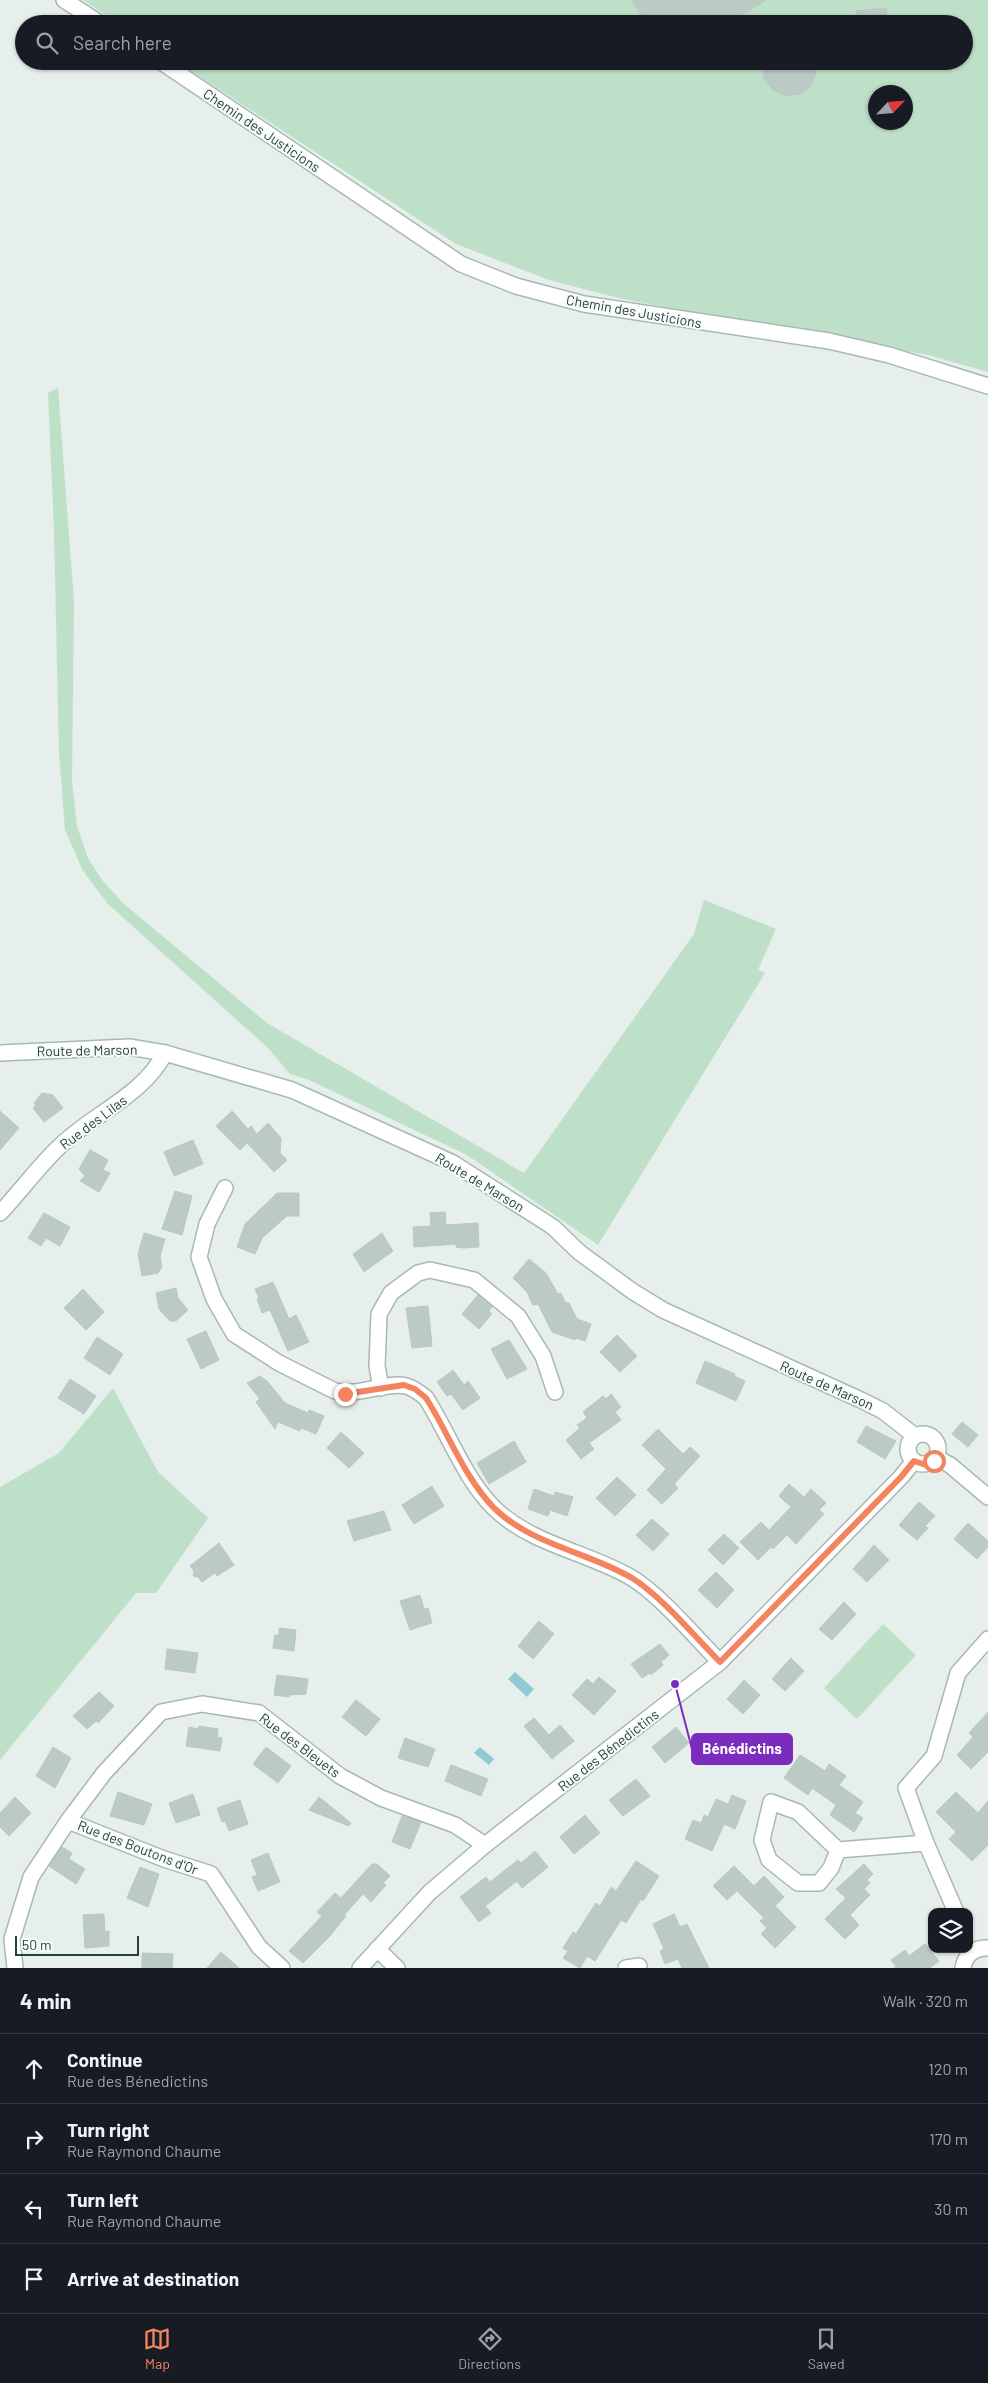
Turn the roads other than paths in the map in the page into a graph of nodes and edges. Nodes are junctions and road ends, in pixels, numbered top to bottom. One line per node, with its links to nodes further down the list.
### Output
1 (64, 0): 2 (street)
2 (87, 15)
3 (173, 70): 4 (street, Chemin des Justicions)
4 (988, 386)
5 (0, 1053): 6 (street, Route de Marson)
6 (165, 1053): 8 (street, Rue des Lilas); 11 (street, Route de Marson)
7 (225, 1188): 9 (street)
8 (0, 1213)
9 (381, 1388): 10 (street); 16 (street)
10 (555, 1392)
11 (915, 1436): 12 (street); 13 (street)
12 (936, 1458): 13 (street); 14 (street)
13 (914, 1461): 16 (street, Rue des Bénedictins)
14 (988, 1497)
15 (988, 1639): 18 (street)
16 (720, 1662): 19 (street, Rue des Bénedictins)
17 (68, 1821): 19 (street, Rue des Bleuets); 24 (street, Rue des Bleuets); 25 (street, Rue des Boutons d'Or)
18 (926, 1843): 20 (street); 21 (street)
19 (485, 1845): 23 (street, Rue des Bénedictins)
20 (838, 1850): 20 (street)
21 (954, 1908)
22 (977, 1946): 28 (street)
23 (377, 1949): 26 (street, Rue des Bénedictins); 27 (street)
24 (15, 1968)
25 (282, 1968)
26 (360, 1968)
27 (397, 1968)
28 (963, 1968)

